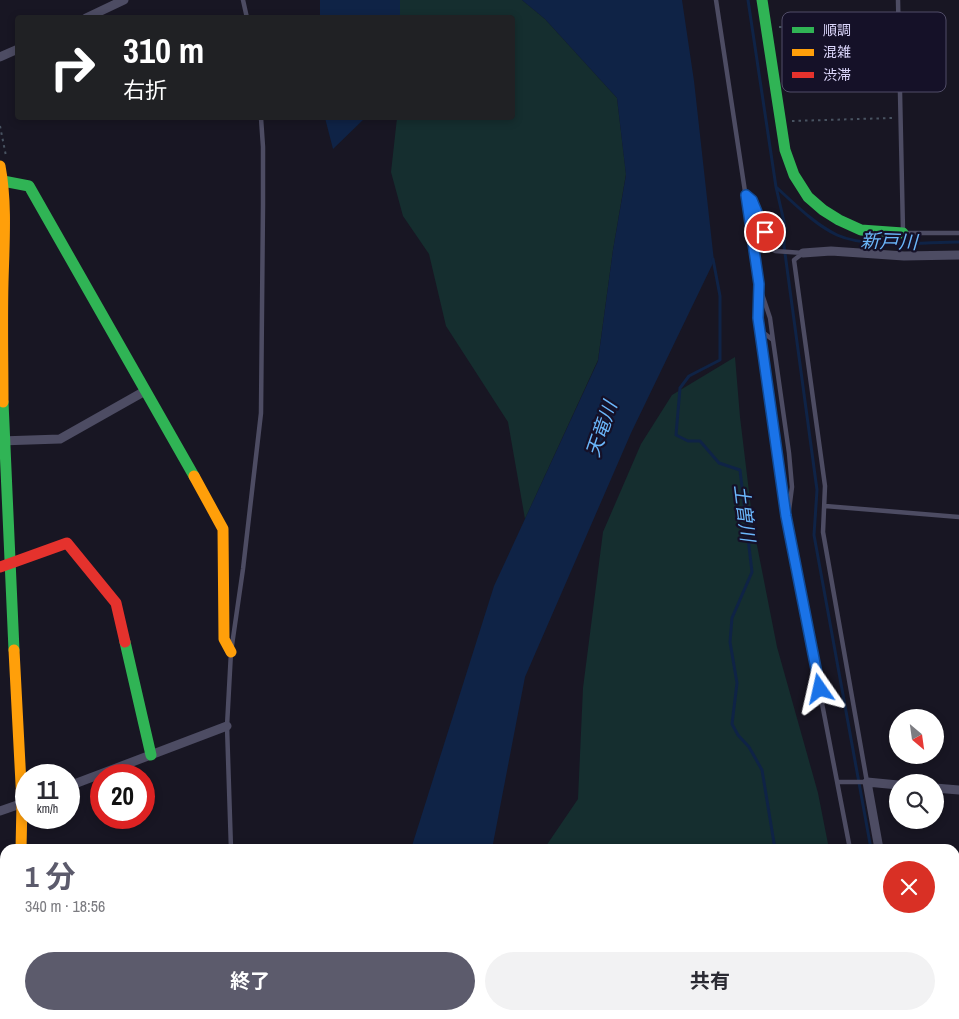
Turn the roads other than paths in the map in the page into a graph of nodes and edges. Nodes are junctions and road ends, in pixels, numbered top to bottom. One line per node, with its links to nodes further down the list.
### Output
1 (124, 0): 7 (street)
2 (243, 0): 8 (lane)
3 (716, 0): 6 (lane)
4 (721, 0): 6 (lane)
5 (762, 0): 17 (street)
6 (717, 9): 15 (lane)
7 (92, 15)
8 (246, 15)
9 (15, 50): 10 (street)
10 (0, 57)
11 (900, 92): 17 (lane)
12 (261, 120): 29 (lane)
13 (4, 165): 14 (street)
14 (3, 181): 23 (street); 24 (street)
15 (746, 195): 18 (lane); 20 (lane)
16 (959, 233): 17 (lane)
17 (903, 235)
18 (803, 253): 19 (street); 25 (lane)
19 (959, 254)
20 (759, 284): 21 (lane); 22 (lane)
21 (760, 330): 22 (lane); 27 (lane)
22 (773, 340): 27 (lane)
23 (145, 391): 24 (street); 29 (street)
24 (2, 441): 28 (street)
25 (825, 506): 26 (lane); 35 (lane)
26 (959, 517)
27 (787, 522): 34 (lane)
28 (5, 565): 31 (street); 32 (street)
29 (231, 652): 30 (lane)
30 (227, 726): 31 (street); 43 (lane)
31 (151, 755): 33 (street)
32 (21, 764)
33 (80, 782)
34 (838, 782): 35 (lane); 44 (lane)
35 (866, 782): 36 (street); 45 (street)
36 (889, 783)
37 (944, 789): 38 (street)
38 (959, 790)
39 (15, 805): 40 (street)
40 (0, 811)
41 (22, 829): 42 (street)
42 (21, 844)
43 (231, 844)
44 (849, 844)
45 (878, 844)

